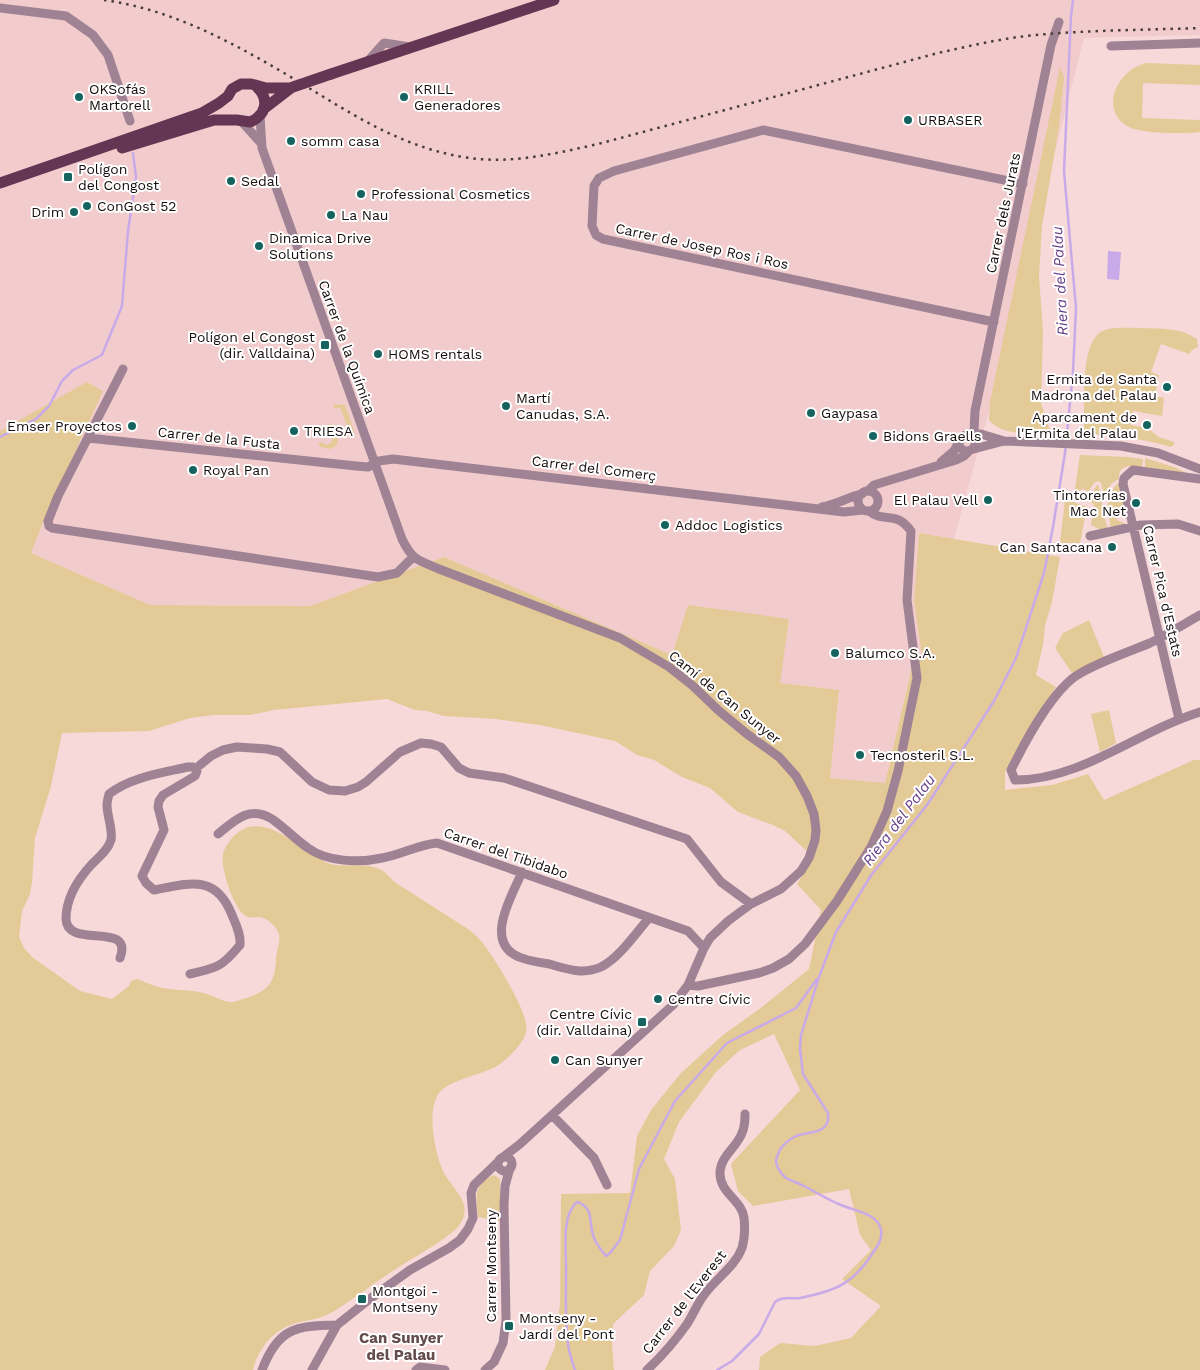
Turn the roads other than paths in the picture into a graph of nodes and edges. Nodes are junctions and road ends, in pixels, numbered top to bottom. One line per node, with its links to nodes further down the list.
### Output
1 (549, 1): 7 (main road, bridge)
2 (0, 8): 10 (street)
3 (1059, 22): 15 (street, Carrer dels Jurats)
4 (1200, 43): 5 (street)
5 (1111, 46)
6 (258, 87): 7 (main road); 8 (main road); 9 (main road)
7 (291, 88): 9 (main road)
8 (228, 96): 11 (main road); 12 (main road)
9 (262, 112): 11 (main road); 13 (street, Carrer de la Química)
10 (130, 121)
11 (240, 121): 12 (main road); 13 (street, Carrer de la Química)
12 (132, 142): 14 (main road); 16 (main road)
13 (261, 143): 24 (street, Carrer de la Química)
14 (0, 183)
15 (1023, 184): 17 (street, Carrer dels Jurats); 17 (street, Carrer de Josep Ros i Ros)
16 (0, 189)
17 (994, 322): 19 (street, Carrer dels Jurats)
18 (123, 369): 21 (street)
19 (975, 411): 20 (street, Carrer dels Jurats); 20 (street, Carrer dels Jurats)
20 (969, 437): 22 (street); 23 (street); 23 (street); 25 (street)
21 (88, 438): 24 (street, Carrer de la Fusta); 33 (street)
22 (1004, 441): 23 (street); 26 (street)
23 (970, 450): 25 (street)
24 (375, 462): 29 (street, Carrer del Comerç); 33 (street, Carrer de la Química)
25 (935, 467): 28 (street)
26 (1200, 469)
27 (1200, 479): 30 (street, Carrer Pica d'Estats)
28 (869, 501): 29 (street, Carrer del Comerç); 29 (street, Carrer del Comerç); 46 (street, Carrer del Comerç)
29 (810, 508)
30 (1134, 527): 31 (street); 32 (street); 35 (street, Carrer Pica d'Estats)
31 (1200, 531)
32 (1090, 536)
33 (413, 557): 41 (street, Camí de Can Sunyer)
34 (1200, 615): 35 (street)
35 (1160, 638): 37 (street, Carrer Pica d'Estats); 37 (street)
36 (1200, 712): 37 (street)
37 (1178, 719)
38 (197, 767): 41 (street); 44 (street); 45 (street)
39 (218, 834): 40 (street, Carrer del Tibidabo)
40 (522, 872): 42 (street, Carrer del Tibidabo); 42 (street)
41 (751, 904): 43 (street)
42 (649, 918): 43 (street, Carrer del Tibidabo)
43 (704, 948): 46 (street)
44 (120, 958)
45 (190, 974)
46 (688, 986): 48 (street)
47 (745, 1114): 60 (street, Carrer de l'Everest)
48 (552, 1115): 49 (street); 53 (street)
49 (520, 1144): 50 (street); 51 (street)
50 (500, 1159): 51 (street); 52 (street)
51 (508, 1167): 52 (street); 59 (street, Carrer Montseny)
52 (485, 1174): 54 (street)
53 (607, 1185)
54 (337, 1325): 55 (street); 56 (street)
55 (262, 1370)
56 (312, 1370)
57 (416, 1370): 58 (street)
58 (445, 1370)
59 (485, 1370)
60 (647, 1370)

